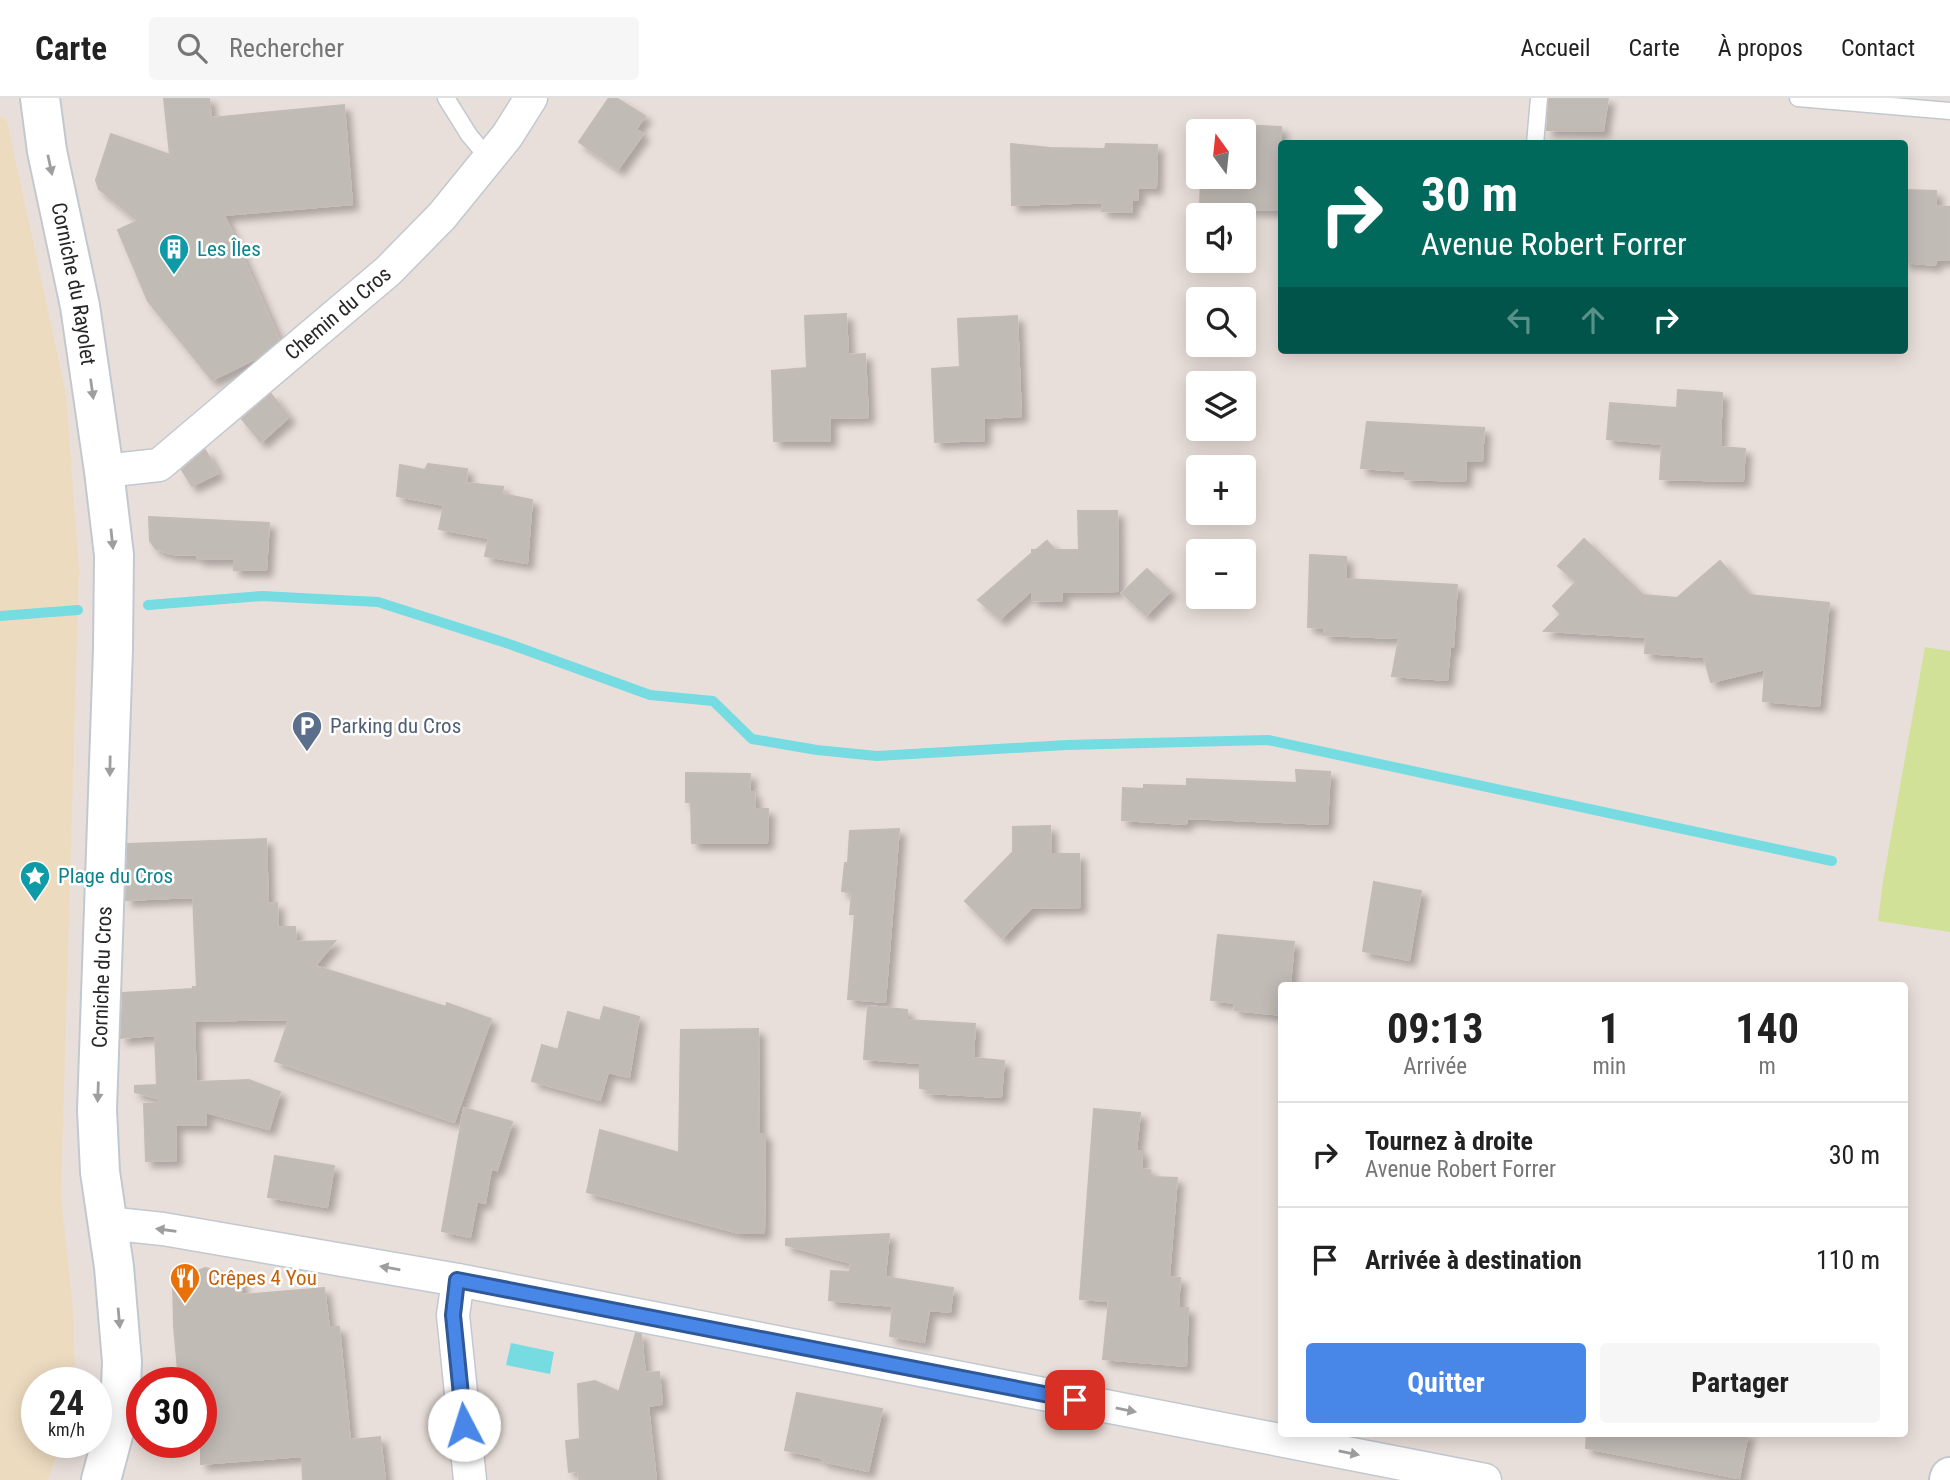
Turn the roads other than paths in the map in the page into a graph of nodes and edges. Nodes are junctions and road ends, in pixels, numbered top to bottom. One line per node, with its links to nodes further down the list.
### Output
1 (40, 98): 9 (main road, Corniche du Rayolet, one-way to 9)
2 (446, 98): 8 (lane)
3 (531, 98): 8 (street, Chemin du Cros)
4 (1539, 98): 7 (lane)
5 (1798, 98): 6 (lane)
6 (1950, 111)
7 (1535, 140)
8 (489, 159): 9 (street, Chemin du Cros)
9 (104, 471): 10 (main road, Corniche du Cros, one-way to 10)
10 (106, 1223): 11 (street, one-way to 10); 13 (main road, Corniche du Cros, one-way to 13)
11 (457, 1280): 12 (street, one-way to 12); 14 (street)
12 (1437, 1475): 15 (street)
13 (101, 1480)
14 (470, 1480)
15 (1485, 1480)

